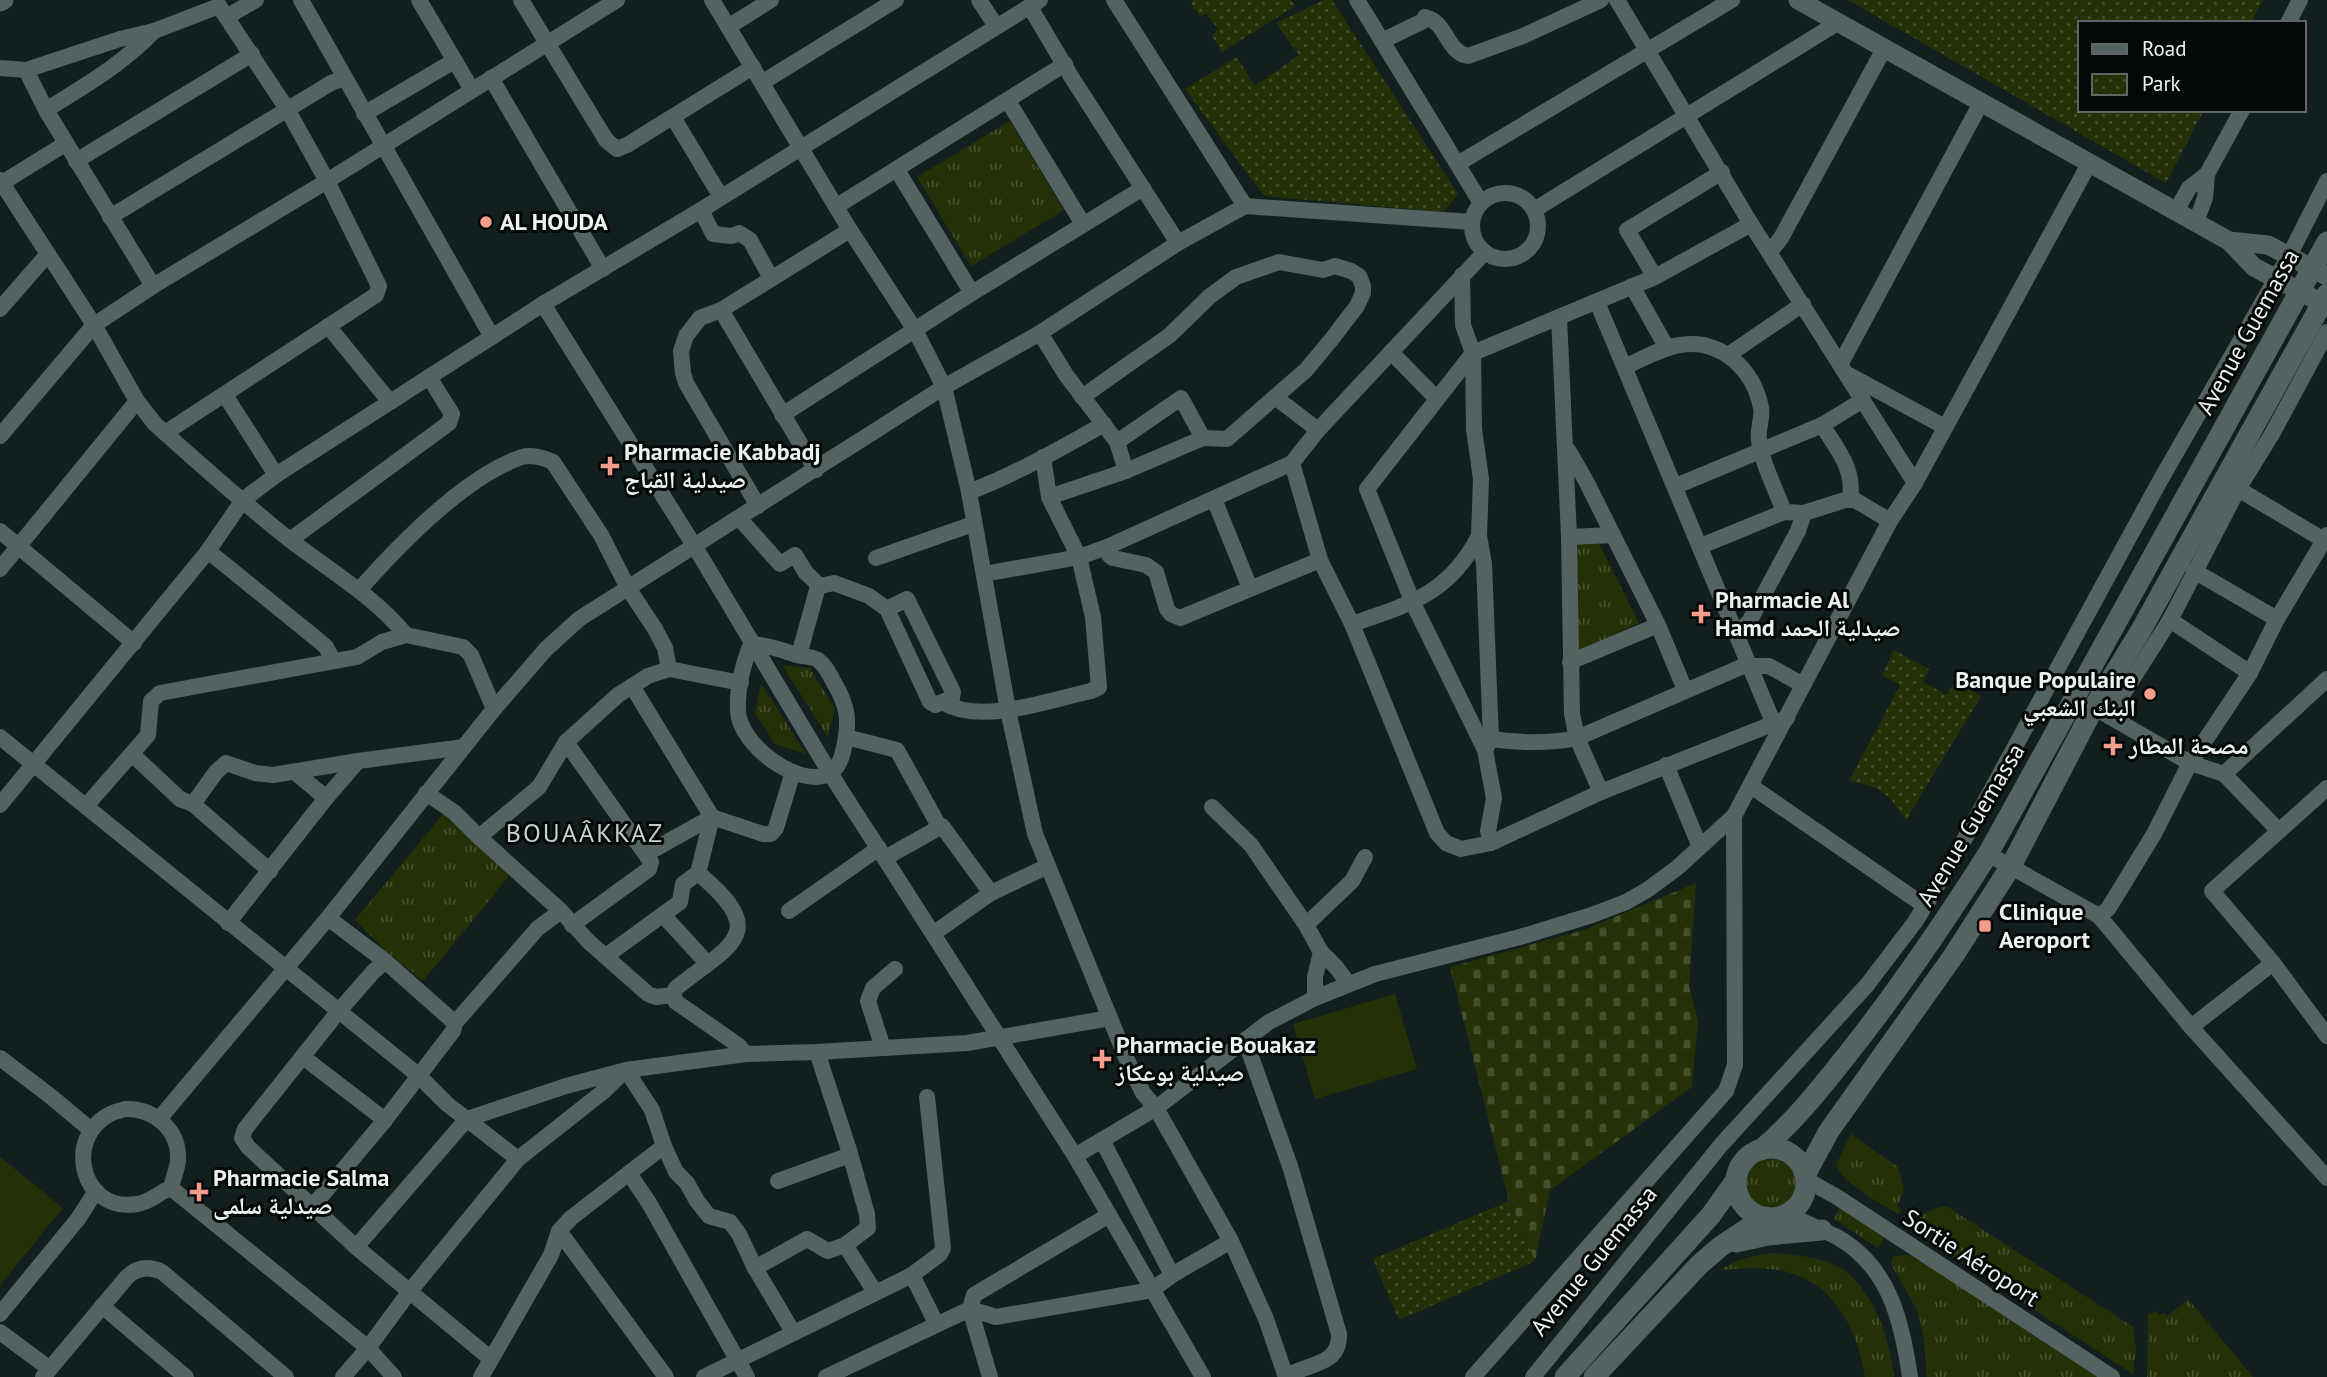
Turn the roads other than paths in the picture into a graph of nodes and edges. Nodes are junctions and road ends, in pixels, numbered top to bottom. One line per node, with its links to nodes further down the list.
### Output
1 (256, 0): 19 (street)
2 (301, 0): 36 (street)
3 (419, 0): 31 (street)
4 (521, 0): 27 (street)
5 (617, 0): 27 (street)
6 (712, 0): 24 (street)
7 (771, 0): 24 (street)
8 (896, 0): 38 (street)
9 (979, 0): 23 (street)
10 (1114, 0): 64 (street)
11 (1357, 0): 26 (street)
12 (1426, 0): 20 (street)
13 (1601, 0): 20 (street)
14 (1617, 0): 29 (street)
15 (1732, 0): 29 (street)
16 (1798, 0): 22 (street)
17 (2300, 0): 21 (street)
18 (1035, 3): 23 (street); 32 (street)
19 (228, 16): 25 (street); 30 (street)
20 (1426, 17): 26 (street)
21 (2289, 21)
22 (1839, 22): 28 (street); 46 (street)
23 (996, 26): 50 (street)
24 (729, 27): 33 (street)
25 (154, 31): 35 (street); 43 (street)
26 (1382, 41): 53 (street)
27 (547, 43): 37 (street); 47 (street)
28 (1885, 47): 41 (street); 78 (street)
29 (1648, 52): 46 (street); 53 (street)
30 (252, 54): 42 (street); 51 (street)
31 (454, 61): 39 (street); 45 (street)
32 (1065, 64): 40 (street); 60 (street)
33 (753, 67): 38 (street); 47 (street)
34 (0, 68): 35 (street)
35 (26, 70): 43 (street)
36 (344, 78): 42 (street); 45 (street)
37 (491, 78): 39 (street); 81 (street)
38 (763, 82): 50 (street)
39 (472, 90): 49 (street)
40 (1008, 101): 54 (street); 71 (street)
41 (1982, 101): 52 (street); 109 (street)
42 (287, 109): 57 (street); 68 (street)
43 (46, 110): 48 (street)
44 (2241, 112): 56 (street)
45 (364, 114): 49 (street)
46 (1687, 114): 55 (street); 66 (street)
47 (673, 117): 61 (street)
48 (65, 144): 51 (street); 59 (street)
49 (383, 147): 57 (street); 103 (street)
50 (802, 148): 61 (street); 63 (street)
51 (76, 160): 68 (street)
52 (2090, 162): 67 (street); 122 (street)
53 (1459, 163): 62 (street)
54 (897, 170): 63 (street); 90 (street)
55 (1722, 172): 72 (street); 84 (street)
56 (2207, 174): 67 (street); 70 (street)
57 (327, 181): 87 (street); 99 (street)
58 (2327, 181): 80 (street, Avenue Guemassa)
59 (1, 182): 79 (street)
60 (1143, 188): 71 (street); 76 (street)
61 (721, 197): 65 (street)
62 (1481, 203): 66 (street); 69 (street)
63 (837, 206): 73 (street)
64 (1245, 206): 69 (street); 76 (street)
65 (701, 209): 81 (street); 85 (street)
66 (1534, 210): 77 (street)
67 (2176, 211): 70 (street)
68 (110, 217): 87 (street)
69 (1472, 222): 77 (street)
70 (2196, 222): 74 (street)
71 (1083, 224): 90 (street)
72 (1751, 224): 78 (street); 84 (street)
73 (850, 230): 85 (street); 100 (street)
74 (2229, 241): 80 (street); 86 (street)
75 (2327, 242): 82 (main road, Avenue Guemassa)
76 (1178, 243): 102 (street)
77 (1485, 252): 83 (street)
78 (1770, 252): 94 (street)
79 (47, 255): 95 (street); 98 (street)
80 (2289, 256): 82 (street); 86 (street, Avenue Guemassa)
81 (603, 269): 93 (street)
82 (2320, 272): 89 (main road, Avenue Guemassa)
83 (1462, 275): 105 (street); 106 (street)
84 (1655, 277): 88 (street)
85 (771, 278): 96 (street)
86 (2275, 279): 89 (street); 236 (street, Avenue Guemassa)
87 (153, 286): 98 (street)
88 (1632, 286): 92 (street); 104 (street)
89 (2300, 292): 91 (street); 229 (main road, Avenue Guemassa)
90 (972, 293): 100 (street)
91 (2325, 301): 194 (main road, Avenue Guemassa)
92 (1597, 302): 97 (street); 108 (street)
93 (543, 304): 103 (street); 157 (street)
94 (1803, 304): 107 (street); 109 (street)
95 (0, 308)
96 (721, 310): 119 (street); 143 (street)
97 (1559, 317): 106 (street); 128 (street)
98 (94, 325): 117 (street); 125 (street)
99 (328, 326): 112 (street); 118 (street)
100 (915, 330): 111 (street); 119 (street)
101 (2327, 332): 137 (street)
102 (1040, 333): 111 (street); 113 (street)
103 (492, 337): 110 (street)
104 (1667, 348): 107 (street); 108 (street)
105 (1391, 352): 115 (street); 123 (street)
106 (1473, 353): 115 (street); 151 (street)
107 (1728, 355): 129 (street)
108 (1625, 367): 136 (street)
109 (1844, 369): 116 (street); 122 (street)
110 (429, 377): 118 (street); 154 (street)
111 (944, 387): 132 (street); 138 (street)
112 (225, 396): 124 (street); 134 (street)
113 (1082, 397): 114 (street); 120 (street)
114 (1275, 397): 123 (street); 126 (street)
115 (1437, 398): 170 (street)
116 (1863, 400): 121 (street); 135 (street)
117 (138, 401): 124 (street); 156 (street)
118 (390, 402): 134 (street)
119 (782, 415): 132 (street)
120 (1104, 424): 127 (street); 130 (street)
121 (1822, 425): 129 (street); 141 (street)
122 (1945, 427): 135 (street)
123 (1318, 430): 131 (street)
124 (166, 433): 142 (street)
125 (0, 436)
126 (1203, 438): 127 (street); 133 (street)
127 (1117, 442): 133 (street)
128 (1566, 447): 150 (street); 152 (street)
129 (1761, 450): 136 (street); 144 (street)
130 (1043, 457): 138 (street); 139 (street)
131 (1292, 463): 140 (street); 162 (street)
132 (816, 470): 143 (street)
133 (1126, 471): 139 (street)
134 (276, 475): 142 (street)
135 (1914, 483): 147 (street)
136 (1675, 486): 155 (street)
137 (2238, 489): 153 (street); 164 (street)
138 (969, 492): 148 (street)
139 (1049, 498): 160 (street)
140 (1214, 499): 158 (street); 168 (street)
141 (1850, 499): 145 (street); 147 (street)
142 (243, 500): 154 (street); 159 (street)
143 (758, 506): 146 (street)
144 (1784, 512): 145 (street); 155 (street)
145 (1804, 513): 176 (street)
146 (739, 518): 157 (street); 166 (street)
147 (1890, 521): 188 (street)
148 (973, 524): 161 (street); 165 (street)
149 (0, 531): 156 (street)
150 (1612, 535): 152 (street); 175 (street)
151 (1479, 536): 170 (street); 200 (street)
152 (1569, 537): 182 (street)
153 (2325, 537): 172 (street)
154 (290, 540): 169 (street)
155 (1701, 546): 176 (street)
156 (19, 547): 163 (street); 178 (street)
157 (695, 547): 167 (street); 179 (street)
158 (1107, 547): 160 (street); 168 (street)
159 (208, 551): 178 (street); 181 (street)
160 (1079, 557): 165 (street); 193 (street)
161 (876, 558)
162 (1320, 559): 168 (street); 174 (street)
163 (0, 569)
164 (2194, 571): 172 (street); 173 (street)
165 (984, 574): 193 (street)
166 (820, 586): 171 (street); 180 (street)
167 (628, 588): 169 (street); 184 (street); 192 (street)
168 (1250, 588)
169 (359, 590): 177 (street)
170 (1413, 603): 174 (street); 200 (street)
171 (887, 609): 191 (street); 191 (street)
172 (2277, 619): 185 (street)
173 (2170, 620): 185 (street); 194 (street)
174 (1352, 624): 225 (street)
175 (1658, 625): 182 (street); 190 (street)
176 (1737, 633): 183 (street)
177 (406, 635): 181 (street); 192 (street)
178 (134, 643): 205 (street)
179 (751, 644): 180 (street); 187 (street); 209 (street)
180 (799, 655): 197 (street)
181 (333, 660): 202 (street)
182 (1570, 662): 198 (street)
183 (1749, 665): 188 (street); 190 (street); 195 (street)
184 (670, 669): 187 (street); 189 (street)
185 (2250, 673): 204 (street)
186 (2327, 678): 210 (street)
187 (741, 682): 207 (street)
188 (1804, 685): 195 (street)
189 (632, 686): 199 (street); 221 (street)
190 (1685, 690): 198 (street)
191 (944, 703): 193 (street)
192 (494, 709): 201 (street)
193 (1008, 710): 231 (street)
194 (2102, 711): 204 (street); 232 (main road, Avenue Guemassa)
195 (1780, 720): 206 (street); 211 (street)
196 (0, 737): 205 (street)
197 (846, 737): 209 (street); 222 (street)
198 (1577, 738): 200 (street); 213 (street)
199 (566, 742): 224 (street); 228 (street)
200 (1488, 744): 225 (street)
201 (464, 747): 203 (street); 214 (street)
202 (132, 754): 216 (street); 218 (street)
203 (358, 761): 208 (street); 215 (street)
204 (2190, 763): 210 (street); 240 (street)
205 (33, 765): 217 (street); 218 (street)
206 (1666, 765): 213 (street); 226 (street)
207 (793, 772): 209 (street); 221 (street)
208 (296, 773): 215 (street); 216 (street)
209 (830, 773): 227 (street)
210 (2224, 774): 223 (street)
211 (1751, 786): 220 (street); 236 (street)
212 (2327, 788): 223 (street)
213 (1601, 792): 225 (street)
214 (426, 793): 224 (street); 241 (street)
215 (326, 798): 233 (street)
216 (193, 804): 233 (street)
217 (0, 805)
218 (86, 806): 242 (street)
219 (1212, 807): 244 (street)
220 (1734, 816): 226 (street); 327 (street)
221 (712, 817): 228 (street); 234 (street)
222 (939, 826): 227 (street); 235 (street)
223 (2279, 831): 250 (street)
224 (479, 837): 237 (street)
225 (1491, 843)
226 (1700, 847): 253 (street)
227 (882, 853): 238 (street); 245 (street)
228 (646, 854): 243 (street)
229 (1988, 854): 232 (street); 278 (main road, Avenue Guemassa)
230 (1365, 857): 244 (street)
231 (1048, 866): 235 (street); 257 (street)
232 (2011, 866): 240 (street); 283 (main road, Avenue Guemassa)
233 (270, 871): 242 (street)
234 (698, 873): 239 (street); 249 (street)
235 (991, 893): 245 (street)
236 (1926, 906): 328 (street, Avenue Guemassa)
237 (561, 911): 243 (street); 258 (street)
238 (789, 911)
239 (663, 915): 247 (street); 249 (street)
240 (2099, 916): 259 (street)
241 (328, 918): 248 (street); 251 (street)
242 (228, 923): 251 (street)
243 (572, 925): 247 (street)
244 (1306, 926): 246 (street)
245 (934, 933): 261 (street)
246 (1321, 952): 253 (street); 255 (street)
247 (606, 957): 254 (street)
248 (385, 961): 256 (street); 258 (street)
249 (707, 963): 254 (street)
250 (2273, 963): 259 (street); 260 (street)
251 (285, 969): 256 (street); 272 (street)
252 (895, 969): 263 (street)
253 (1348, 983): 255 (street)
254 (673, 995): 265 (street)
255 (1315, 998): 262 (street)
256 (338, 1012): 266 (street); 269 (street)
257 (1111, 1018): 261 (street); 271 (street)
258 (455, 1023): 269 (street)
259 (2191, 1027): 284 (street)
260 (2327, 1036)
261 (998, 1037): 263 (street); 280 (street)
262 (1245, 1040): 271 (street); 326 (street)
263 (883, 1048): 264 (street)
264 (817, 1052): 265 (street); 279 (street)
265 (746, 1054): 268 (street)
266 (303, 1057): 274 (street); 289 (street)
267 (0, 1058): 275 (street)
268 (626, 1070): 273 (street); 277 (street); 281 (street)
269 (418, 1075): 273 (street); 274 (street)
270 (927, 1097): 300 (street)
271 (1156, 1108): 276 (street); 295 (street)
272 (159, 1119): 275 (street); 287 (street)
273 (467, 1119): 281 (street); 298 (street)
274 (385, 1120): 289 (street)
275 (90, 1130): 288 (street)
276 (1103, 1142): 280 (street); 301 (street)
277 (664, 1146): 282 (street); 299 (street)
278 (1761, 1150): 283 (main road); 285 (main road)
279 (850, 1156): 286 (street); 296 (street)
280 (1075, 1156): 291 (street)
281 (518, 1159): 303 (street)
282 (629, 1173): 294 (street); 313 (street)
283 (1805, 1177): 290 (main road); 332 (street, Sortie Aéroport)
284 (2327, 1178)
285 (1736, 1180): 292 (main road); 329 (main road)
286 (778, 1181)
287 (171, 1188): 288 (street); 311 (street)
288 (96, 1191): 307 (street)
289 (312, 1207): 298 (street)
290 (1787, 1214): 292 (main road); 293 (street)
291 (1109, 1215): 302 (street); 306 (street)
292 (1765, 1217): 297 (main road)
293 (1822, 1230): 297 (main road); 331 (street)
294 (559, 1231): 312 (street); 321 (street)
295 (1231, 1241): 301 (street); 326 (street)
296 (845, 1245): 299 (street); 304 (street)
297 (1721, 1246): 330 (main road)
298 (356, 1247): 303 (street)
299 (755, 1268): 310 (street)
300 (912, 1275): 304 (street); 308 (street)
301 (1172, 1275): 302 (street)
302 (1152, 1290): 306 (street); 325 (street)
303 (410, 1291): 311 (street); 312 (street)
304 (875, 1293): 310 (street)
305 (102, 1306): 314 (street); 316 (street); 317 (street)
306 (970, 1309): 308 (street); 315 (street)
307 (0, 1314)
308 (936, 1323): 324 (street)
309 (0, 1332): 314 (street)
310 (793, 1332): 313 (street)
311 (368, 1349): 318 (street); 319 (street)
312 (491, 1359): 320 (street)
313 (736, 1360): 322 (street); 323 (street)
314 (46, 1373)
315 (986, 1376)
316 (186, 1377)
317 (286, 1377)
318 (343, 1377)
319 (394, 1377)
320 (481, 1377)
321 (666, 1377)
322 (704, 1377)
323 (747, 1377)
324 (826, 1377)
325 (1203, 1377)
326 (1286, 1377)
327 (1473, 1377)
328 (1533, 1377)
329 (1565, 1377)
330 (1594, 1377)
331 (1910, 1377)
332 (2112, 1377)

